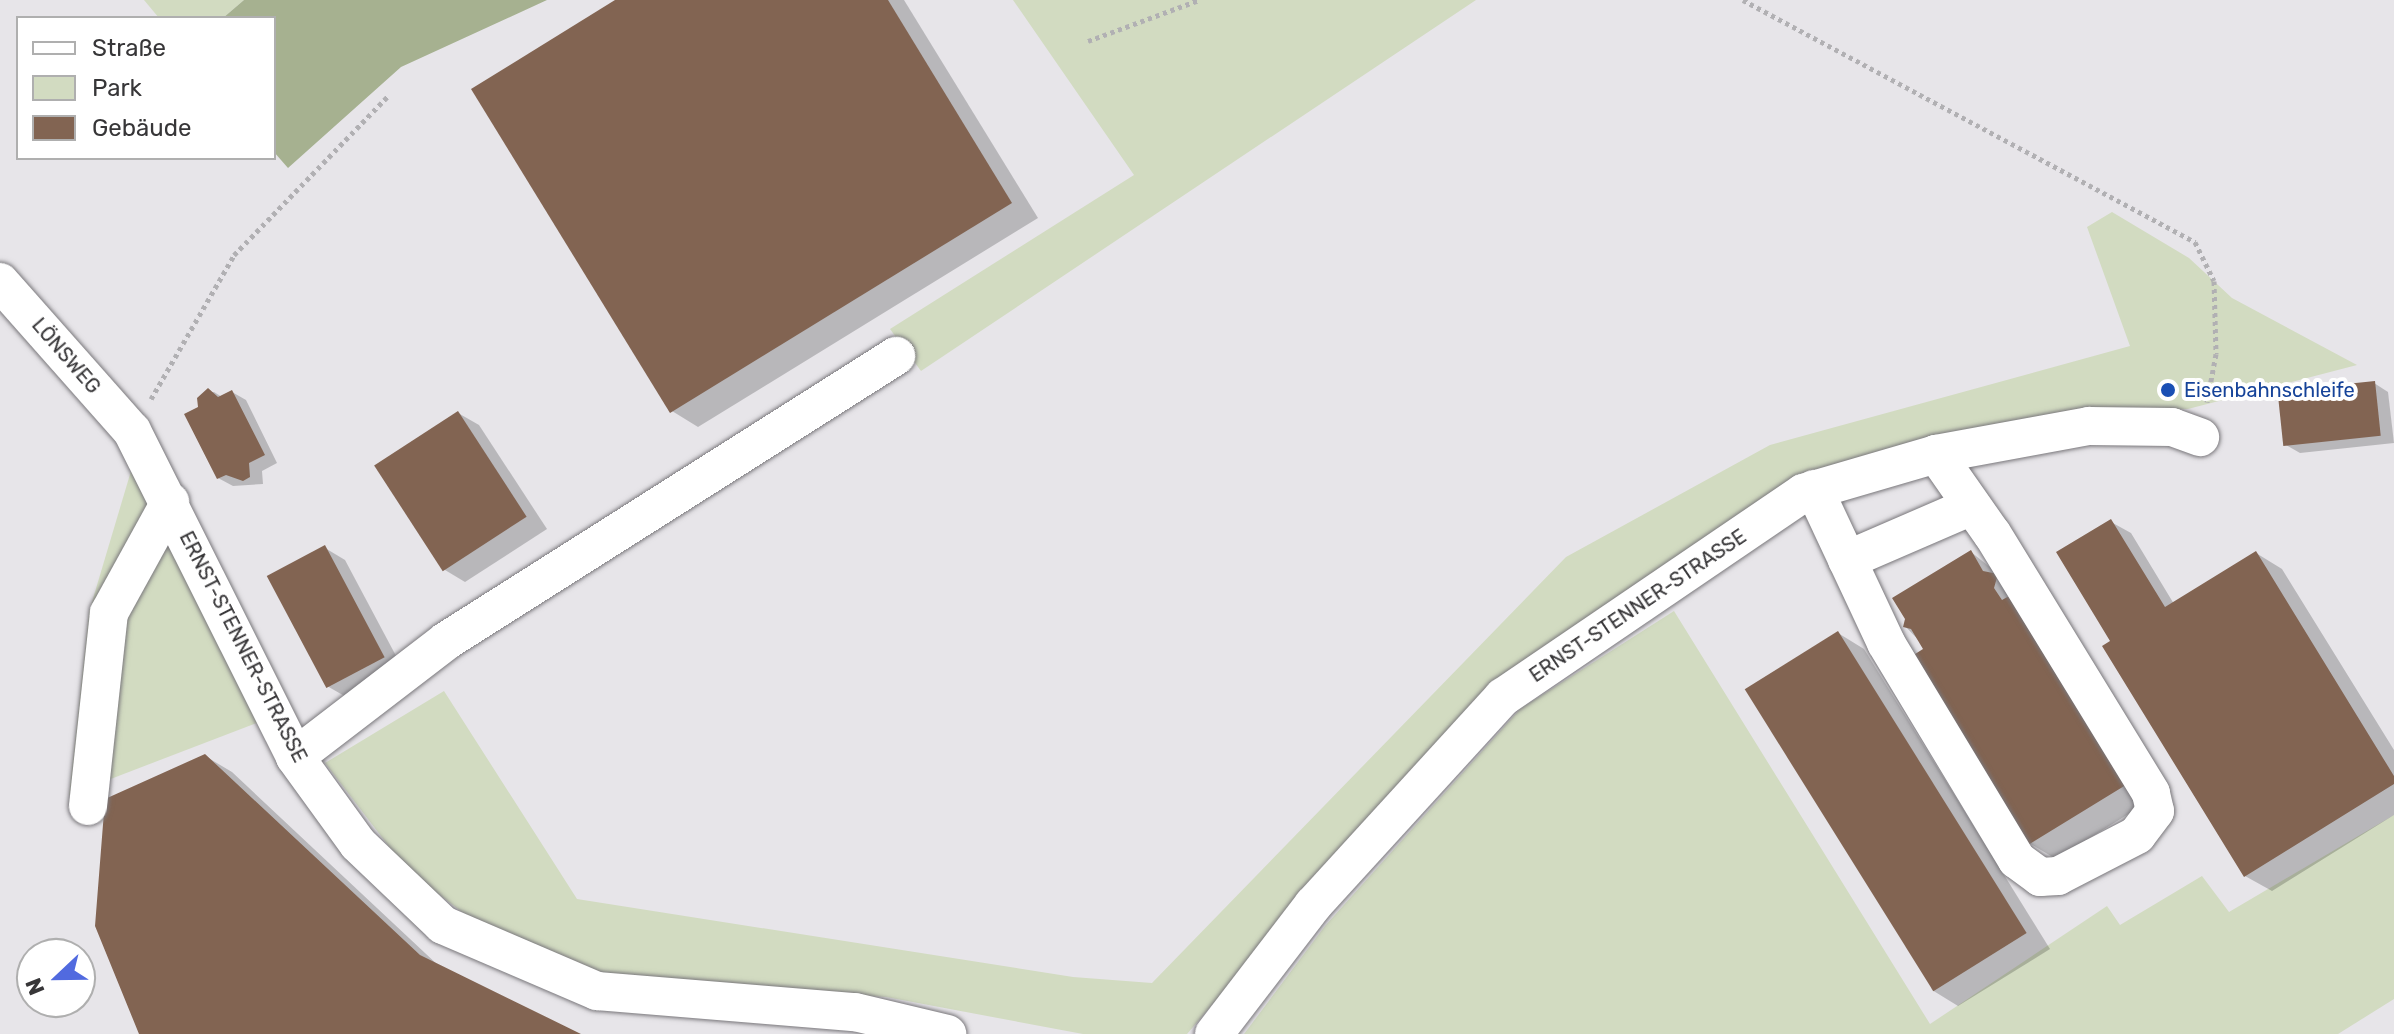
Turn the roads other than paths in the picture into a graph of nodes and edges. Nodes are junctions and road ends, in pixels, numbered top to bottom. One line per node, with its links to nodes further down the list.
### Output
1 (0, 282): 3 (street, LÖNSWEG)
2 (896, 356): 10 (street)
3 (132, 431): 7 (street, ERNST-STENNER-STRASSE)
4 (2200, 437): 5 (street, ERNST-STENNER-STRASSE)
5 (1936, 454): 6 (street, ERNST-STENNER-STRASSE); 8 (street)
6 (1814, 489): 9 (street); 13 (street, ERNST-STENNER-STRASSE)
7 (170, 502): 10 (street, ERNST-STENNER-STRASSE); 11 (street)
8 (1972, 506): 9 (street); 9 (street)
9 (1847, 560)
10 (295, 757): 12 (street, ERNST-STENNER-STRASSE)
11 (88, 806)
12 (947, 1034)
13 (1214, 1034)

